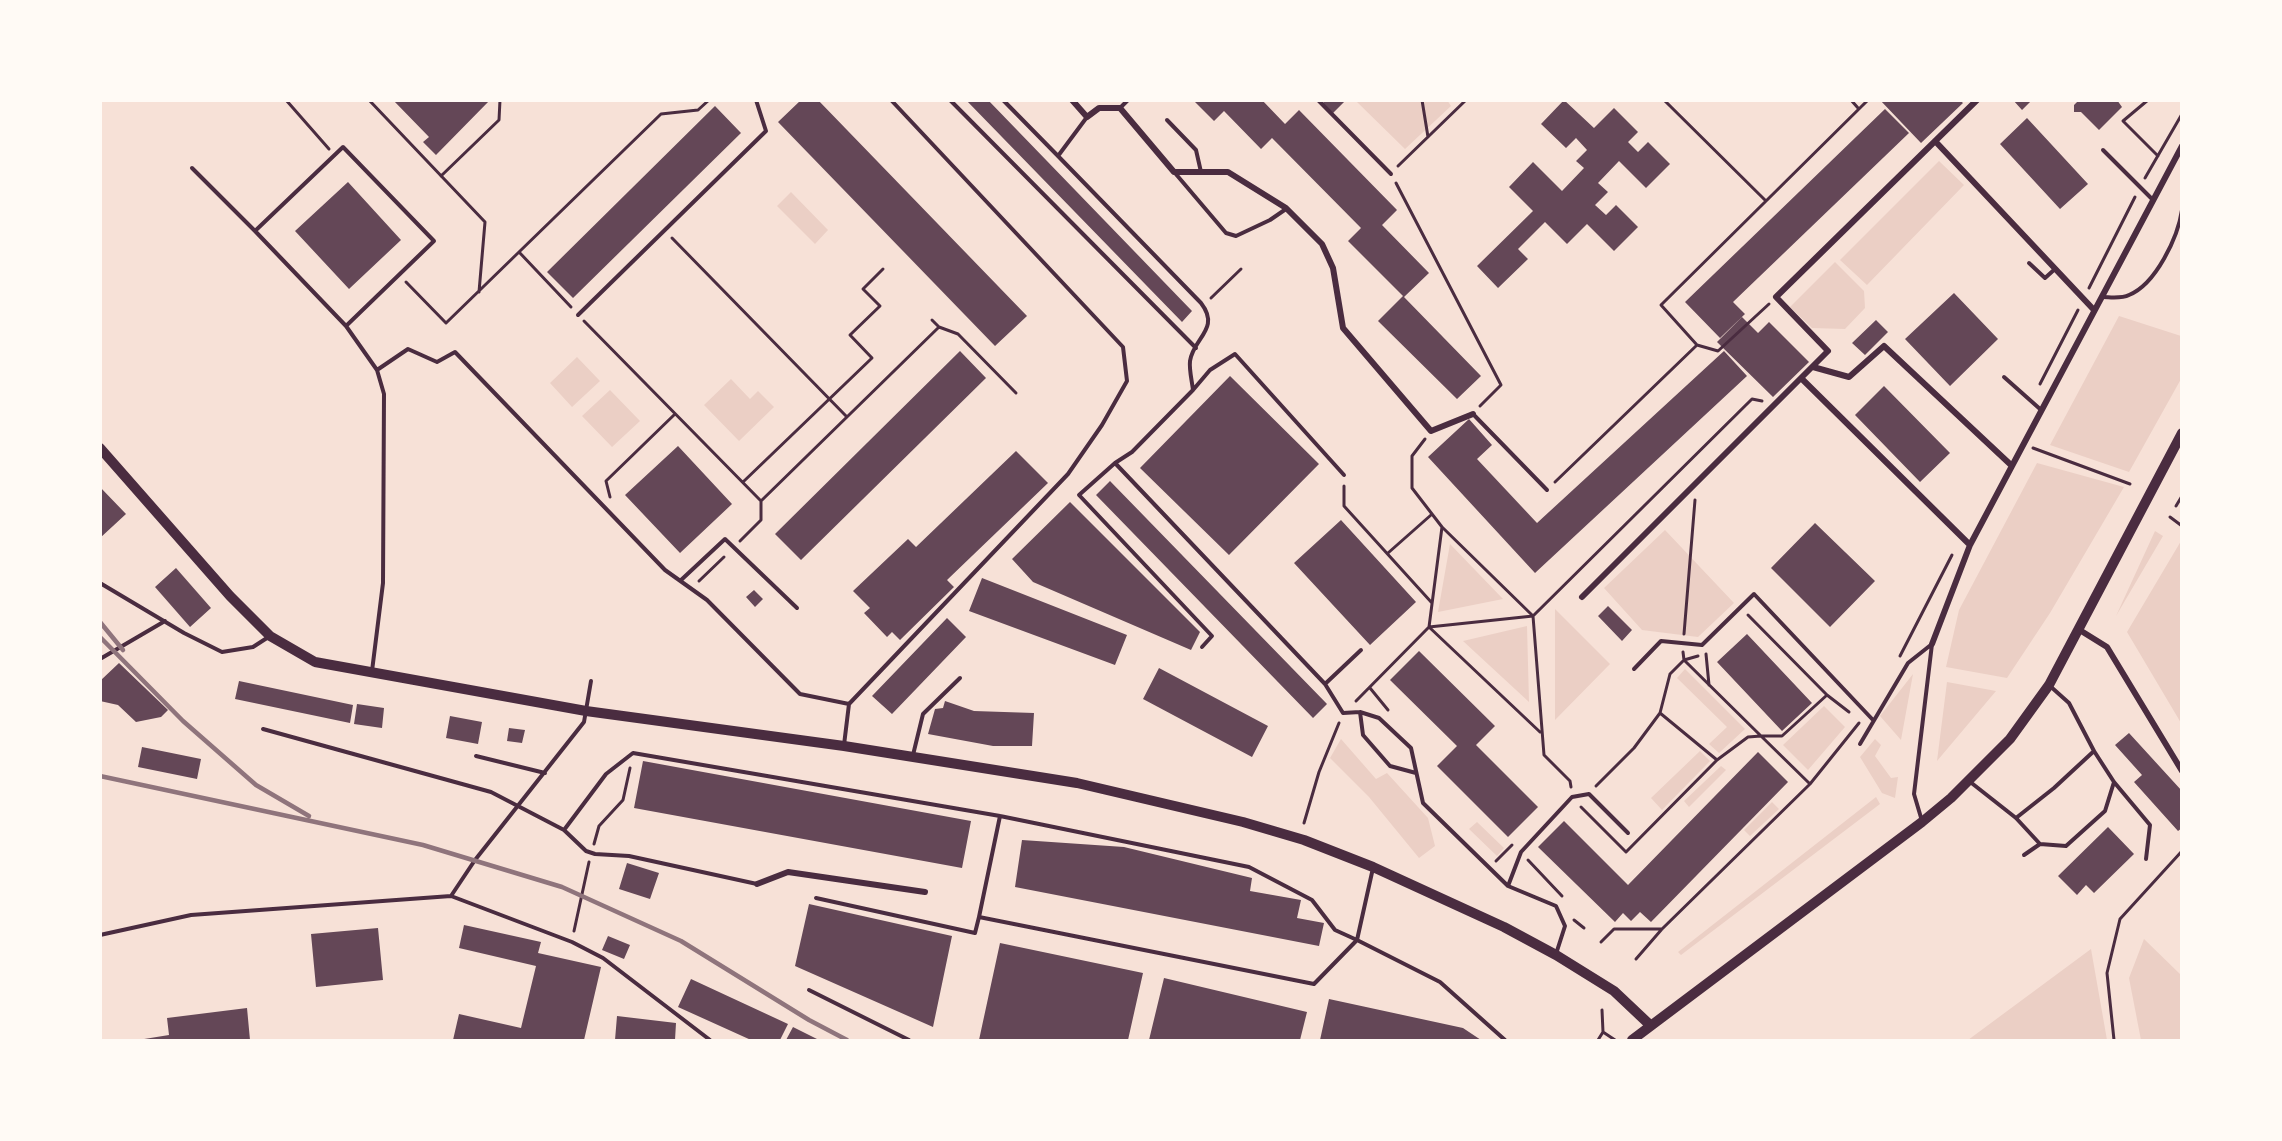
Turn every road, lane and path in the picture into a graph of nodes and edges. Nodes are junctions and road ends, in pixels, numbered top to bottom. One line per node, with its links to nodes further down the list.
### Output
1 (286, 100): 28 (path)
2 (369, 100): 35 (path)
3 (500, 100): 35 (path)
4 (709, 100): 43 (path)
5 (756, 100): 41 (lane)
6 (891, 100): 123 (lane)
7 (950, 100): 60 (lane)
8 (1003, 100): 29 (lane)
9 (1072, 100): 22 (street)
10 (1128, 100): 19 (lane)
11 (1318, 100): 34 (lane)
12 (1466, 100): 24 (path)
13 (1664, 100): 38 (path)
14 (1851, 100): 20 (path)
15 (1868, 100): 20 (path)
16 (1977, 100): 25 (street)
17 (2148, 100): 31 (path)
18 (1422, 103): 24 (path)
19 (1120, 108): 22 (street); 32 (street)
20 (1858, 108): 38 (path)
21 (2181, 114): 36 (path)
22 (1087, 117): 29 (lane)
23 (1167, 120): 33 (lane)
24 (1428, 137): 34 (path)
25 (1935, 141): 47 (street); 50 (street)
26 (2181, 146): 31 (street)
27 (2103, 150): 36 (lane)
28 (334, 155): 42 (lane); 48 (lane)
29 (1058, 156): 53 (lane)
30 (192, 168): 42 (lane)
31 (2170, 169): 37 (street)
32 (1174, 172): 33 (street); 39 (lane)
33 (1201, 172): 39 (street)
34 (1391, 174): 72 (path)
35 (441, 177): 49 (path)
36 (2140, 188): 37 (lane); 52 (path)
37 (2153, 200): 51 (street)
38 (1766, 201): 59 (path)
39 (1286, 208): 74 (street)
40 (2181, 210): 51 (lane)
41 (665, 230): 55 (lane); 67 (path)
42 (255, 231): 57 (lane)
43 (519, 252): 49 (path); 55 (path)
44 (2029, 263): 47 (lane)
45 (883, 269): 67 (path)
46 (1241, 269): 53 (path)
47 (2055, 269): 52 (street)
48 (399, 275): 49 (path); 57 (lane)
49 (479, 292)
50 (1776, 297): 59 (path); 61 (street)
51 (2101, 297): 54 (street)
52 (2084, 299): 54 (street); 68 (path)
53 (1203, 306): 60 (lane)
54 (2094, 310): 70 (street)
55 (578, 315): 71 (path)
56 (932, 320): 58 (path)
57 (346, 326): 62 (lane)
58 (939, 327): 66 (path); 73 (path)
59 (1697, 345): 85 (path)
60 (1196, 348): 65 (lane)
61 (1813, 367): 64 (street); 80 (street)
62 (377, 370): 88 (lane); 115 (lane)
63 (2004, 377): 68 (lane)
64 (1801, 378): 69 (street); 93 (street)
65 (1192, 390): 79 (lane); 81 (lane)
66 (1016, 393)
67 (830, 399): 73 (path); 82 (path)
68 (2031, 402): 70 (lane)
69 (1775, 405): 78 (path); 84 (street)
70 (2040, 409): 80 (street)
71 (675, 414): 82 (path); 88 (path)
72 (1473, 414): 74 (street); 85 (lane)
73 (847, 417): 82 (path)
74 (1431, 431): 89 (path)
75 (2181, 433): 104 (main road)
76 (100, 448): 105 (main road)
77 (2044, 453): 83 (path)
78 (1696, 456): 84 (path); 100 (path)
79 (1115, 463): 109 (lane); 118 (lane)
80 (2011, 465): 93 (street)
81 (1344, 475): 94 (path)
82 (743, 483)
83 (2130, 484)
84 (1696, 485): 97 (street); 106 (path)
85 (1547, 490)
86 (2181, 496): 87 (path)
87 (2176, 506)
88 (606, 510): 95 (lane)
89 (1431, 514): 92 (path); 94 (path)
90 (2170, 517): 91 (path)
91 (2181, 526)
92 (1442, 527): 98 (path); 100 (path)
93 (1970, 545): 107 (street)
94 (1387, 554): 98 (path)
95 (680, 581): 99 (lane); 123 (lane)
96 (100, 583): 101 (lane)
97 (1582, 597)
98 (1432, 603): 103 (path)
99 (797, 608)
100 (1533, 616): 103 (path); 132 (path)
101 (165, 621): 105 (lane); 112 (lane)
102 (1739, 622): 122 (path)
103 (1428, 627): 121 (path); 132 (path)
104 (2078, 629): 120 (main road); 141 (street)
105 (270, 636): 115 (main road)
106 (1683, 643): 113 (path); 114 (lane); 130 (lane)
107 (1932, 644): 130 (lane); 153 (lane)
108 (1714, 646): 111 (path)
109 (1202, 647)
110 (1361, 650): 118 (lane)
111 (1706, 654): 113 (path); 119 (path)
112 (100, 659)
113 (1684, 660): 119 (path); 128 (path)
114 (1634, 669)
115 (372, 674): 124 (main road)
116 (960, 678): 139 (lane)
117 (591, 681): 124 (lane)
118 (1325, 684): 126 (lane)
119 (1709, 685): 133 (path)
120 (2049, 685): 136 (lane); 144 (main road)
121 (1370, 688): 126 (path); 127 (path)
122 (1827, 695): 129 (path); 133 (path)
123 (849, 704): 135 (lane)
124 (586, 711): 135 (main road); 142 (lane)
125 (1360, 712): 126 (lane); 143 (lane); 143 (lane)
126 (1343, 713): 154 (path)
127 (1391, 713)
128 (1660, 713): 140 (path); 147 (path)
129 (1852, 714)
130 (1873, 720): 134 (lane)
131 (263, 729): 150 (lane)
132 (1542, 734): 148 (path)
133 (1761, 736): 140 (path); 146 (path)
134 (1860, 744)
135 (844, 746): 139 (main road)
136 (2094, 751): 145 (lane); 152 (lane)
137 (633, 753): 151 (lane); 155 (lane); 161 (path)
138 (476, 756): 142 (lane)
139 (913, 756): 165 (main road)
140 (1718, 760): 149 (path)
141 (2181, 771)
142 (545, 772): 150 (lane)
143 (1416, 773): 167 (lane)
144 (1969, 780): 152 (lane); 153 (main road)
145 (2114, 782): 157 (lane); 163 (lane)
146 (1810, 784)
147 (1589, 794): 148 (lane); 149 (path); 156 (lane)
148 (1572, 798): 149 (path); 160 (lane)
149 (1580, 806)
150 (517, 807): 155 (lane); 169 (lane)
151 (1000, 816): 171 (lane); 173 (lane)
152 (2016, 818): 157 (lane)
153 (1922, 822): 180 (main road)
154 (1304, 823)
155 (564, 830): 161 (lane)
156 (1628, 833)
157 (2040, 844): 162 (lane)
158 (1534, 850): 160 (path)
159 (2181, 851): 188 (path)
160 (1521, 852): 164 (path); 167 (lane)
161 (591, 853): 166 (lane); 174 (path)
162 (2024, 855)
163 (2146, 859)
164 (1494, 863)
165 (1373, 867): 173 (lane); 176 (main road)
166 (757, 884): 168 (street)
167 (1508, 886): 176 (lane)
168 (925, 892)
169 (451, 896): 172 (lane); 174 (lane)
170 (816, 898): 171 (lane)
171 (980, 917): 173 (lane)
172 (100, 936)
173 (1357, 940): 184 (lane)
174 (572, 942): 182 (lane)
175 (1601, 942): 177 (path)
176 (1556, 955): 180 (main road)
177 (1636, 959)
178 (809, 990): 183 (lane)
179 (1602, 1010): 181 (path)
180 (1650, 1025): 187 (main road)
181 (1604, 1032): 185 (path); 186 (path)
182 (710, 1041)
183 (909, 1041)
184 (1505, 1041)
185 (1598, 1041)
186 (1615, 1041)
187 (1632, 1041)
188 (2114, 1041)

